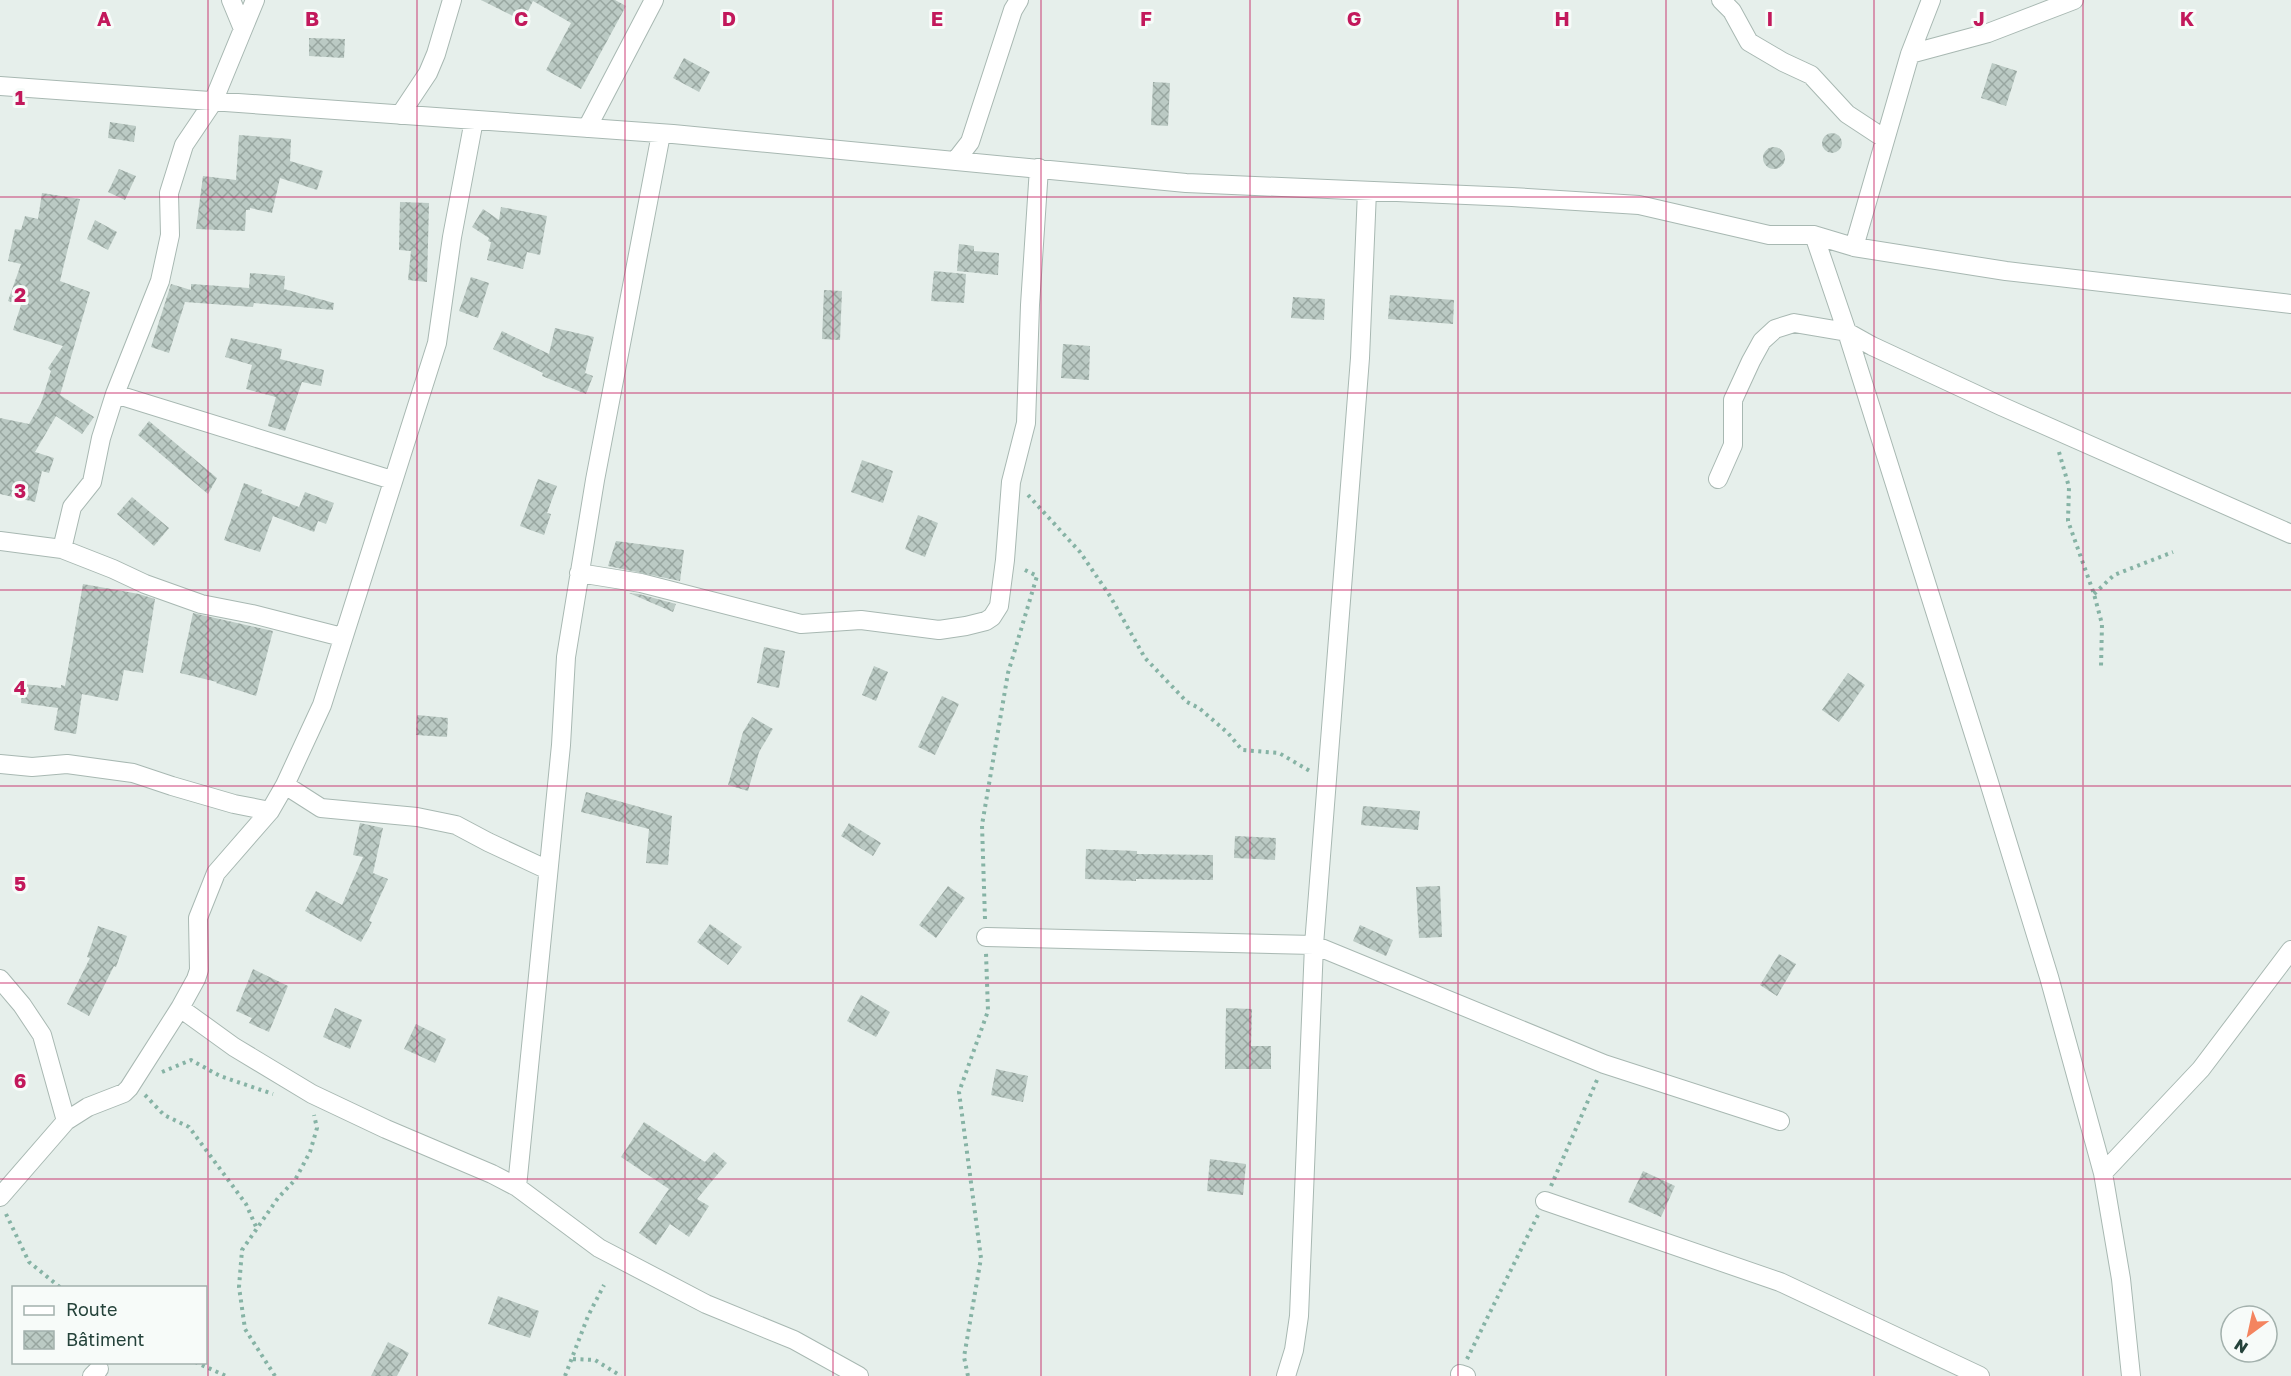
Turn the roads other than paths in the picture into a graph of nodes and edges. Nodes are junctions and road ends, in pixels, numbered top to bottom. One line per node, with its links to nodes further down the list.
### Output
1 (231, 0): 9 (street)
2 (255, 0): 9 (street)
3 (452, 0): 13 (street)
4 (654, 0): 15 (street)
5 (1019, 0): 18 (street)
6 (1721, 0): 17 (street)
7 (1931, 0): 10 (street)
8 (2074, 0): 10 (street)
9 (243, 29): 12 (street)
10 (1910, 54): 17 (street)
11 (0, 86): 12 (street)
12 (213, 102): 13 (street); 25 (street)
13 (400, 115): 14 (street)
14 (474, 120): 15 (street); 27 (street)
15 (587, 128): 16 (street)
16 (661, 134): 18 (street); 31 (street)
17 (1885, 139): 22 (street)
18 (956, 160): 19 (street)
19 (1039, 168): 20 (street); 31 (street)
20 (1367, 191): 21 (street); 38 (street)
21 (1814, 235): 22 (street); 24 (street)
22 (1854, 247): 23 (street)
23 (2291, 304)
24 (1847, 332): 26 (street); 28 (street); 44 (street)
25 (115, 394): 27 (street); 30 (street)
26 (1718, 479)
27 (392, 480): 32 (street)
28 (2291, 534)
29 (0, 541): 30 (street)
30 (62, 549): 32 (street)
31 (579, 573): 36 (street)
32 (342, 637): 34 (street)
33 (0, 764): 35 (street)
34 (285, 785): 35 (street); 36 (street)
35 (270, 811): 41 (street)
36 (548, 870): 45 (street)
37 (986, 936): 38 (street)
38 (1314, 945): 43 (street); 49 (street)
39 (2291, 950): 44 (street)
40 (0, 979): 42 (street)
41 (180, 1008): 42 (street); 45 (street)
42 (66, 1121): 47 (street)
43 (1780, 1121)
44 (2103, 1173): 51 (street)
45 (517, 1187): 48 (street)
46 (1545, 1201): 50 (street)
47 (2, 1205)
48 (859, 1376)
49 (1286, 1376)
50 (1980, 1376)
51 (2131, 1376)

